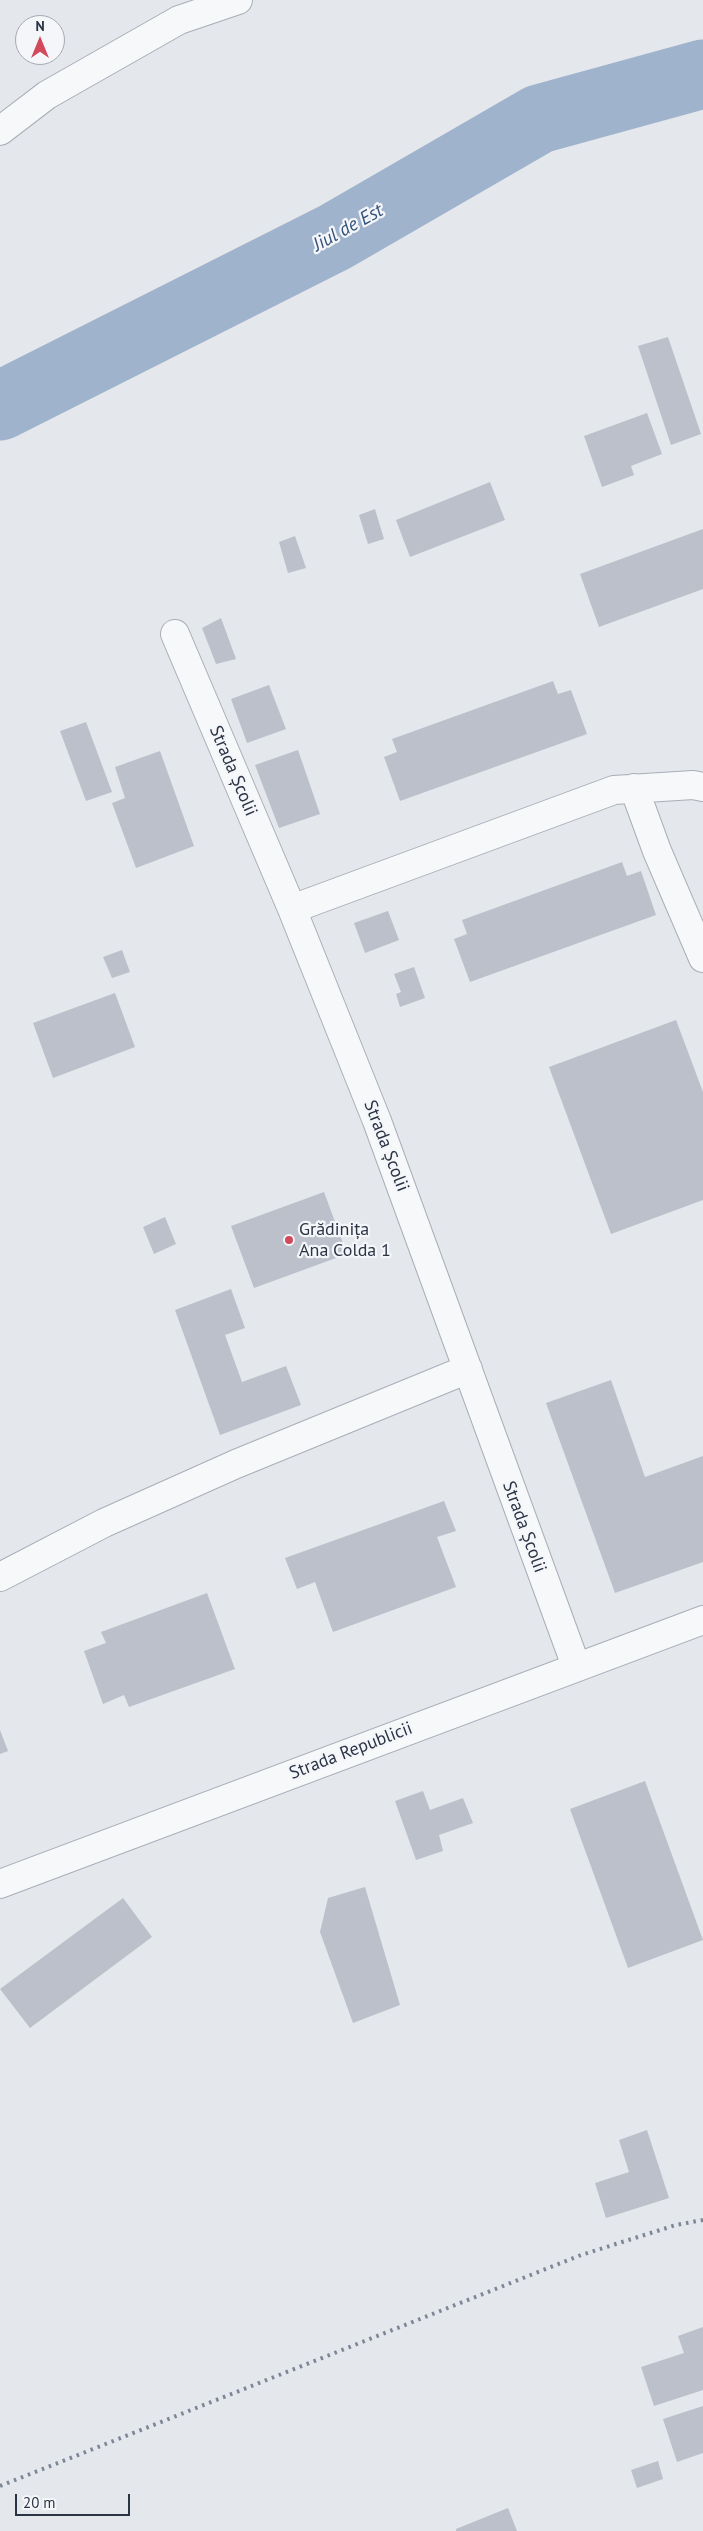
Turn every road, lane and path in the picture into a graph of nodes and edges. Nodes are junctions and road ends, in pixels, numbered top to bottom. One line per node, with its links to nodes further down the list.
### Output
1 (238, 0): 2 (street)
2 (179, 10): 3 (street)
3 (0, 131)
4 (175, 634): 7 (street, Strada Școlii)
5 (703, 787): 6 (street)
6 (634, 788): 7 (street); 8 (street)
7 (292, 909): 9 (street, Strada Școlii)
8 (703, 958)
9 (468, 1369): 10 (street); 12 (street, Strada Școlii)
10 (0, 1577)
11 (703, 1620): 12 (street, Strada Republicii)
12 (576, 1666): 13 (street, Strada Republicii)
13 (0, 1884)

